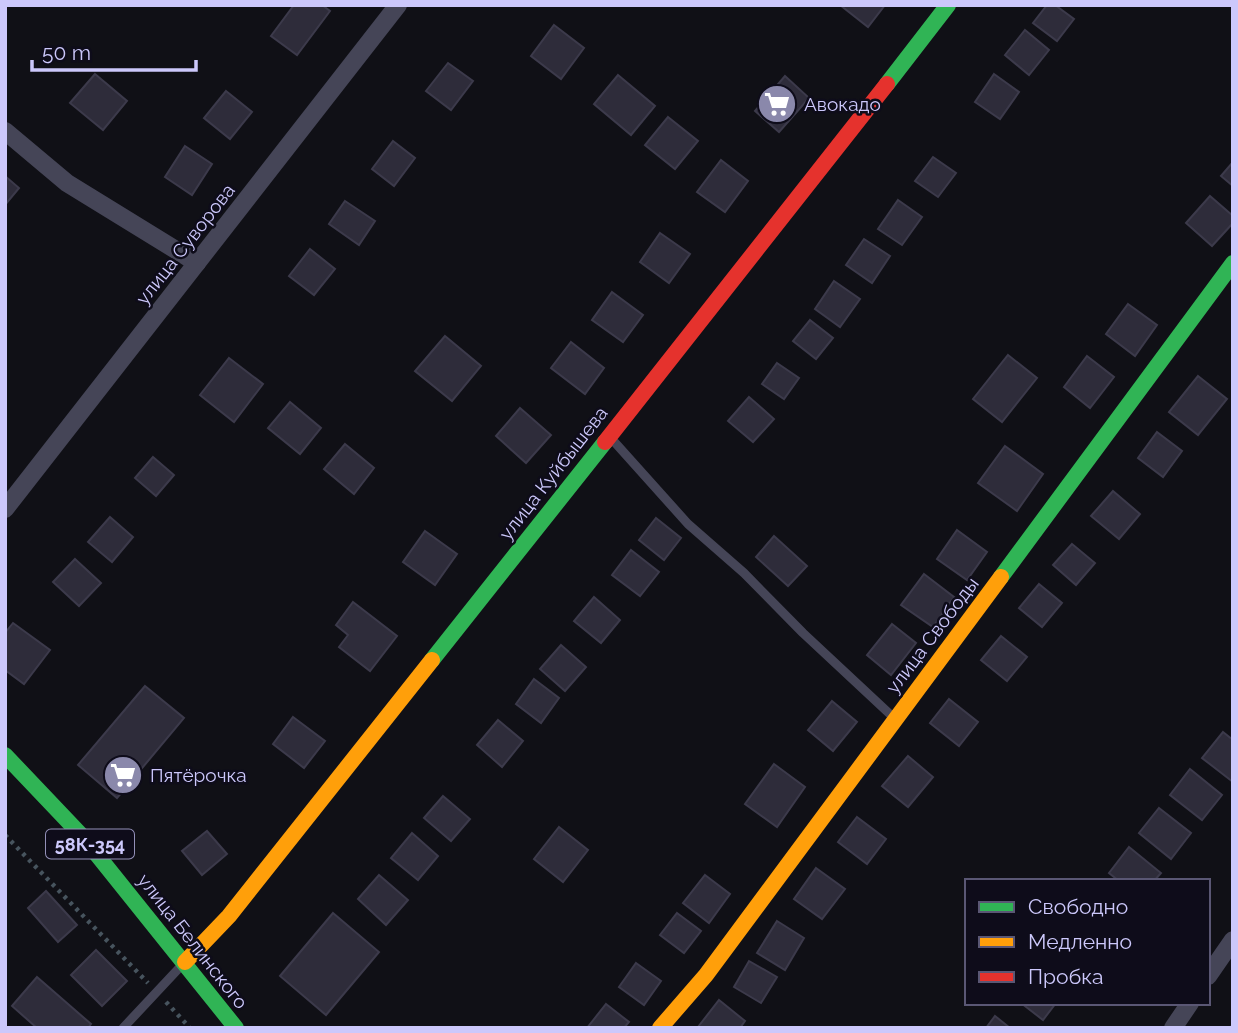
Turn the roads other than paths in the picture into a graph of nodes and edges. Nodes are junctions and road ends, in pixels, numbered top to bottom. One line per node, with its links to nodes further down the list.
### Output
1 (398, 5): 5 (street, улица Суворова)
2 (948, 5): 6 (main road, улица Куйбышева)
3 (5, 131): 5 (street)
4 (1233, 263): 8 (main road, улица Свободы)
5 (197, 264): 7 (street, улица Суворова)
6 (608, 436): 8 (lane); 11 (main road, улица Куйбышева)
7 (5, 509)
8 (895, 719): 16 (main road, улица Свободы)
9 (5, 755): 11 (main road, улица Белинского / 58К-354)
10 (1233, 940): 12 (street)
11 (185, 962): 14 (lane); 15 (main road, улица Белинского)
12 (1210, 973)
13 (1189, 1005): 17 (street)
14 (124, 1028)
15 (236, 1028)
16 (660, 1028)
17 (1173, 1028)

